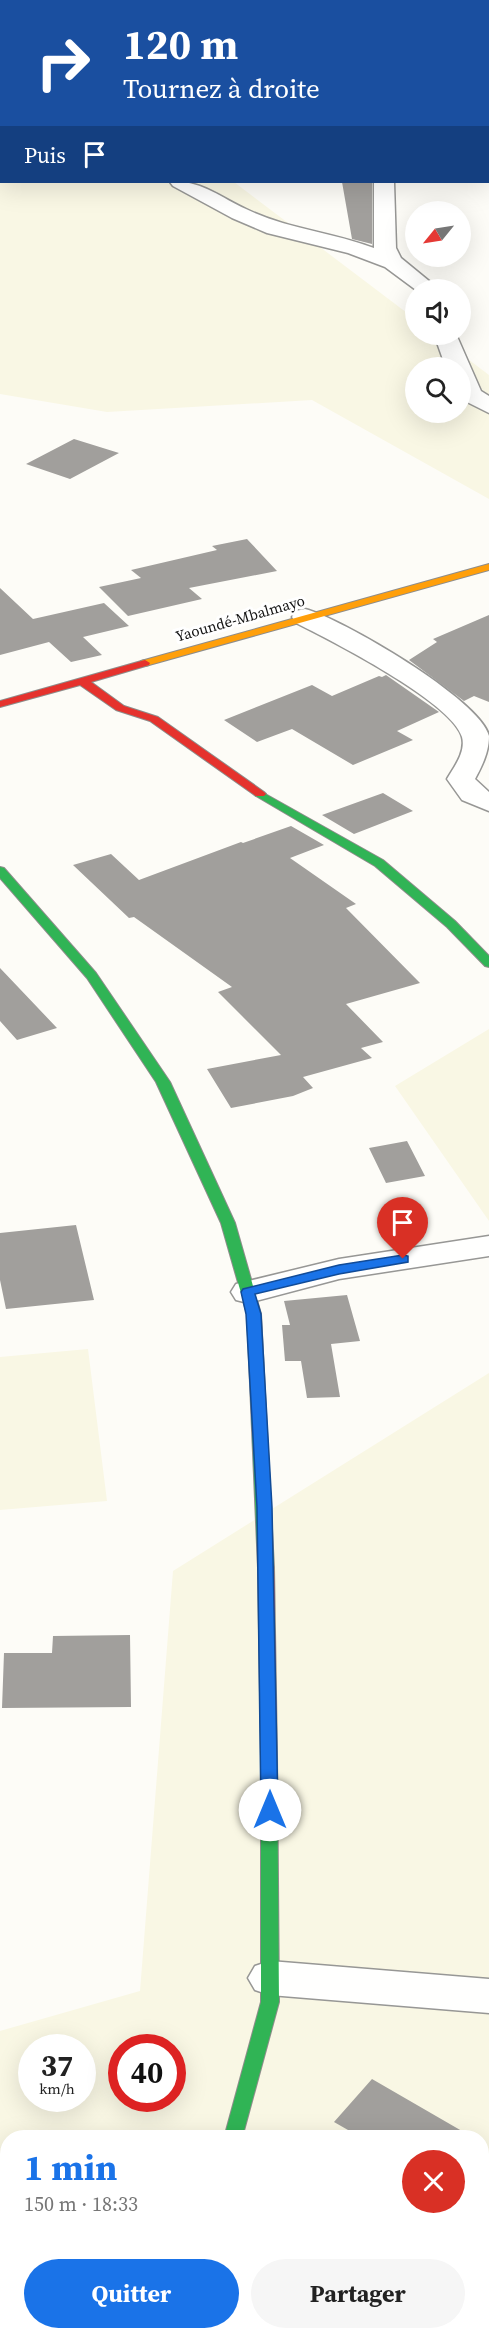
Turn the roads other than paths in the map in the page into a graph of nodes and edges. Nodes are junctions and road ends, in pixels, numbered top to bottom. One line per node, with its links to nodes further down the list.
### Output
1 (182, 183): 3 (street)
2 (384, 183): 3 (street)
3 (393, 262): 4 (street)
4 (415, 279)
5 (471, 395): 6 (street)
6 (489, 406)
7 (489, 567): 8 (main road, Yaoundé-Mbalmayo)
8 (305, 617): 9 (main road, Yaoundé-Mbalmayo); 11 (street)
9 (81, 680): 10 (main road, Yaoundé-Mbalmayo); 13 (main road)
10 (0, 704)
11 (489, 803)
12 (0, 871): 15 (main road)
13 (489, 963)
14 (489, 1246): 15 (street)
15 (248, 1292): 16 (main road)
16 (270, 1977): 17 (street); 18 (main road)
17 (489, 1996)
18 (235, 2130)

